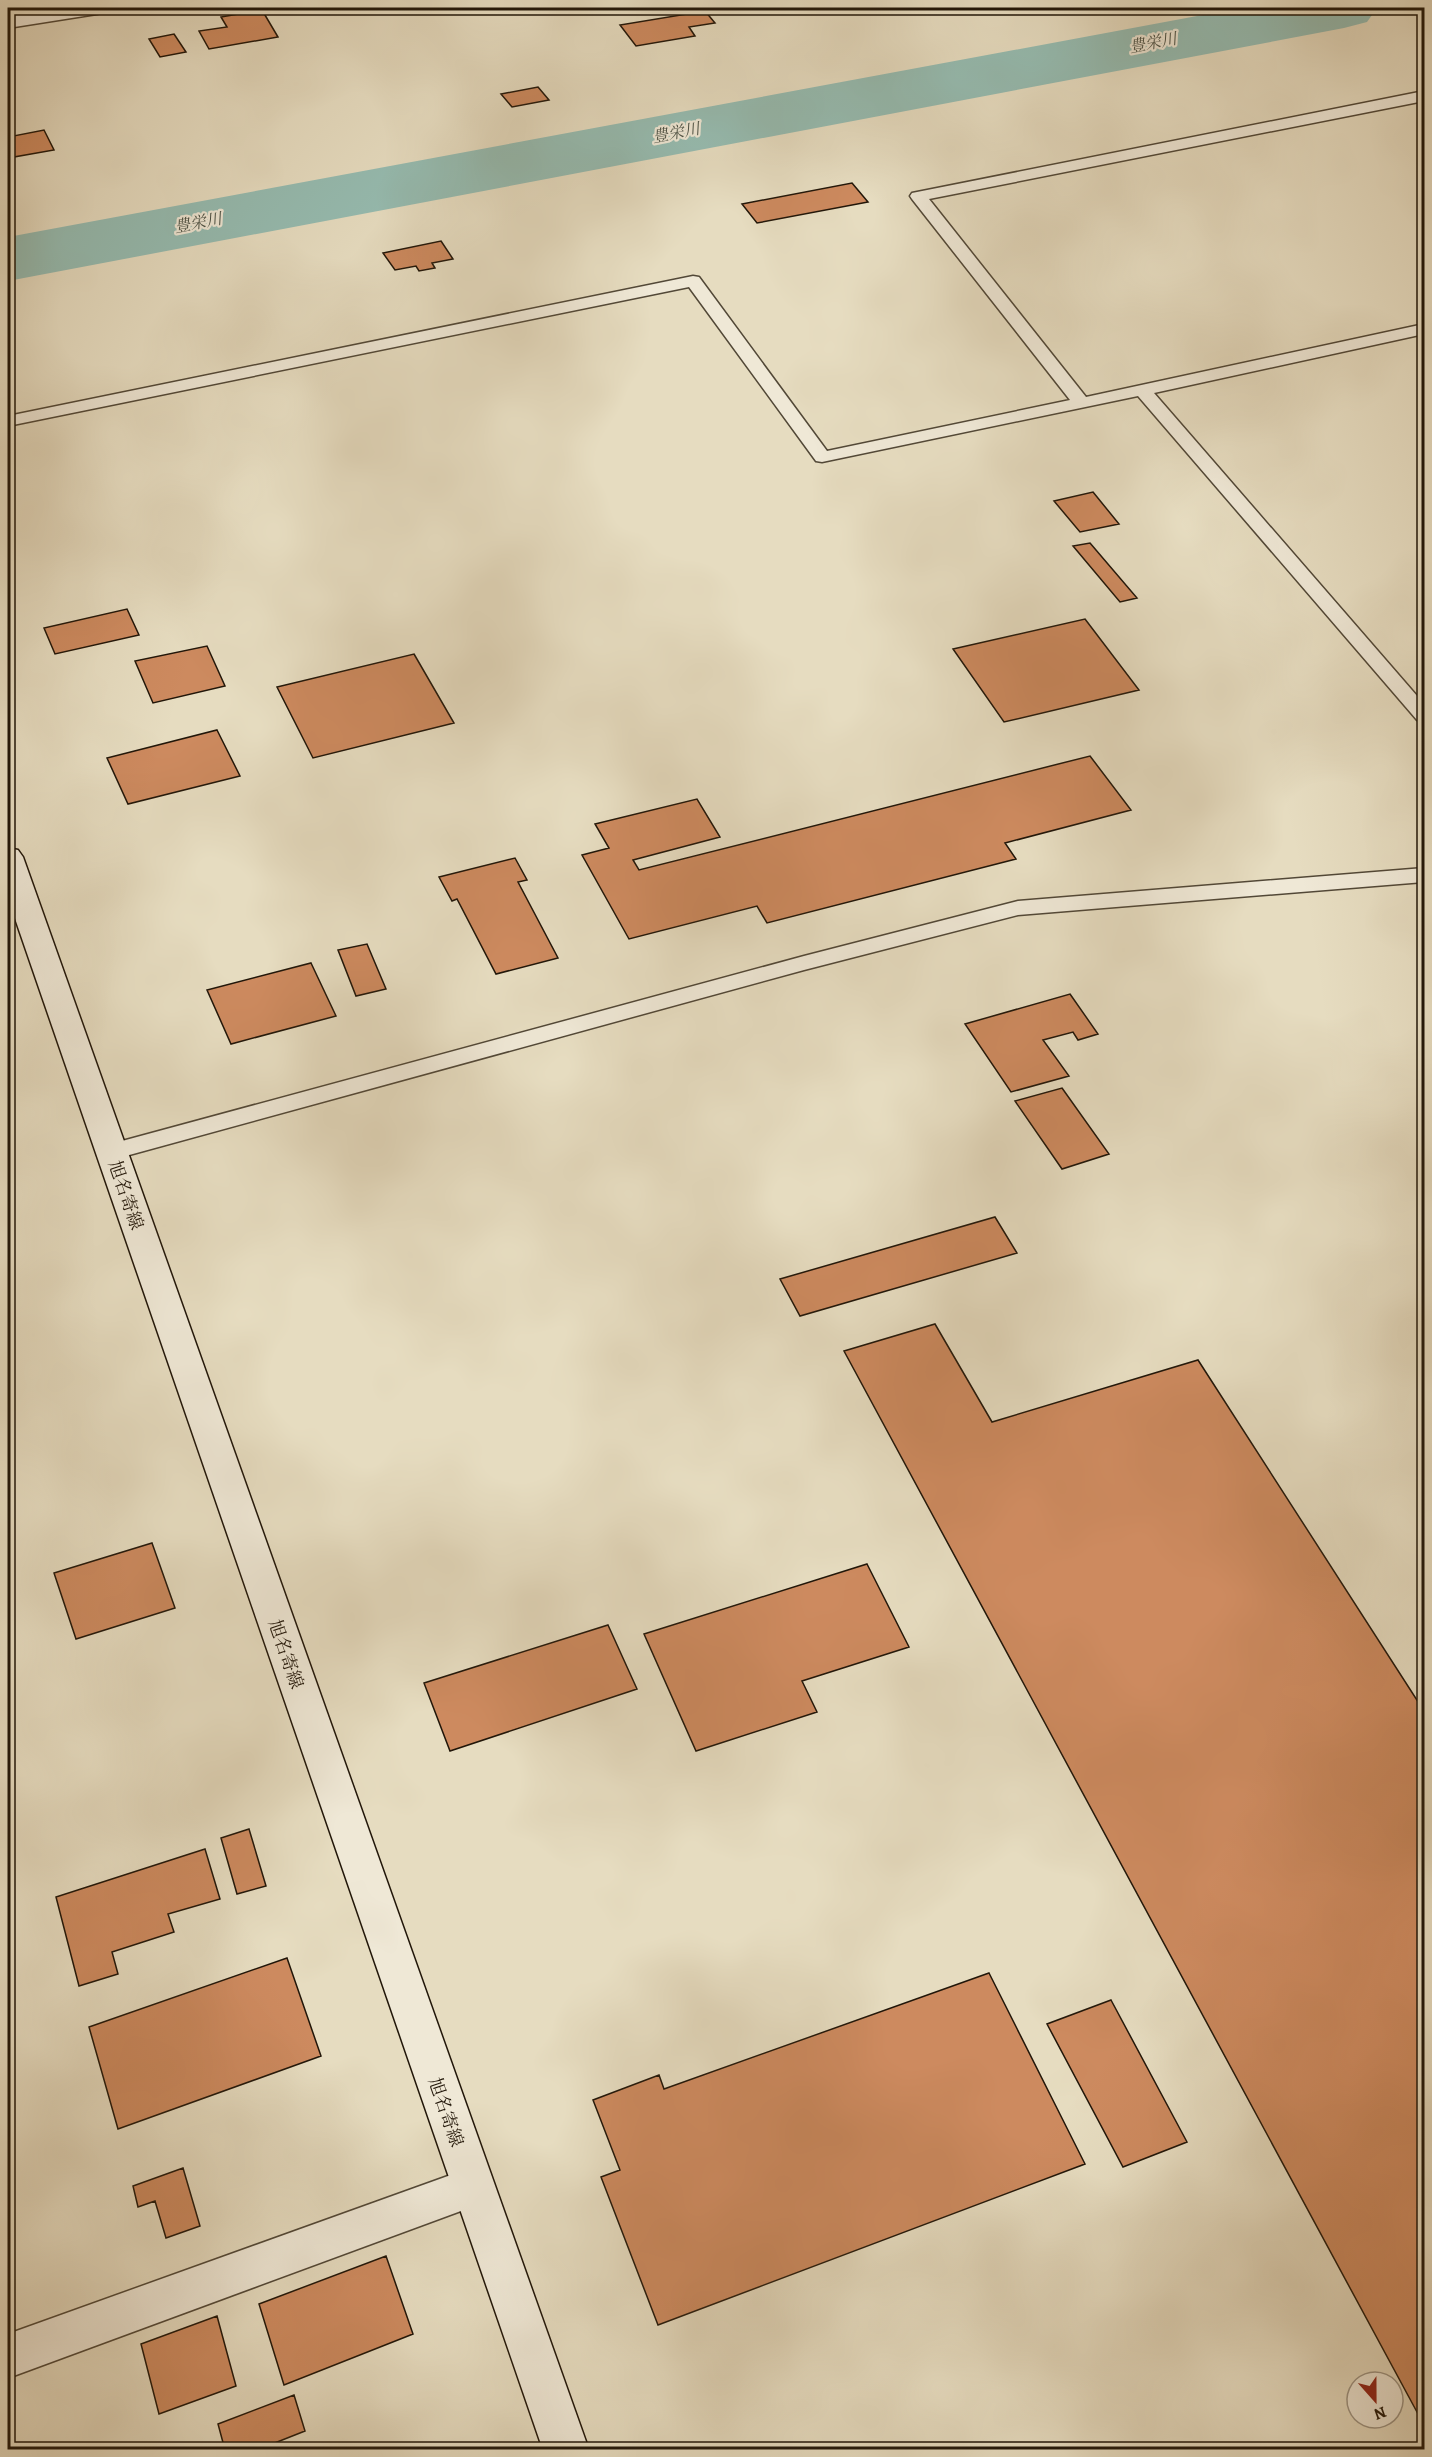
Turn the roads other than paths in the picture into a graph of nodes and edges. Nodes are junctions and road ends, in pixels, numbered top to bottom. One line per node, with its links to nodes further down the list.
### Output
1 (97, 8): 2 (main road)
2 (8, 22)
3 (1425, 96): 6 (lane)
4 (1425, 328): 5 (lane)
5 (1141, 389): 6 (lane); 8 (lane)
6 (1082, 403): 7 (lane)
7 (8, 421)
8 (1425, 717)
9 (8, 857): 11 (main road, 旭名寄線)
10 (1425, 875): 11 (lane)
11 (111, 1152): 12 (main road, 旭名寄線)
12 (473, 2187): 13 (main road); 14 (main road, 旭名寄線)
13 (8, 2356)
14 (566, 2450)

